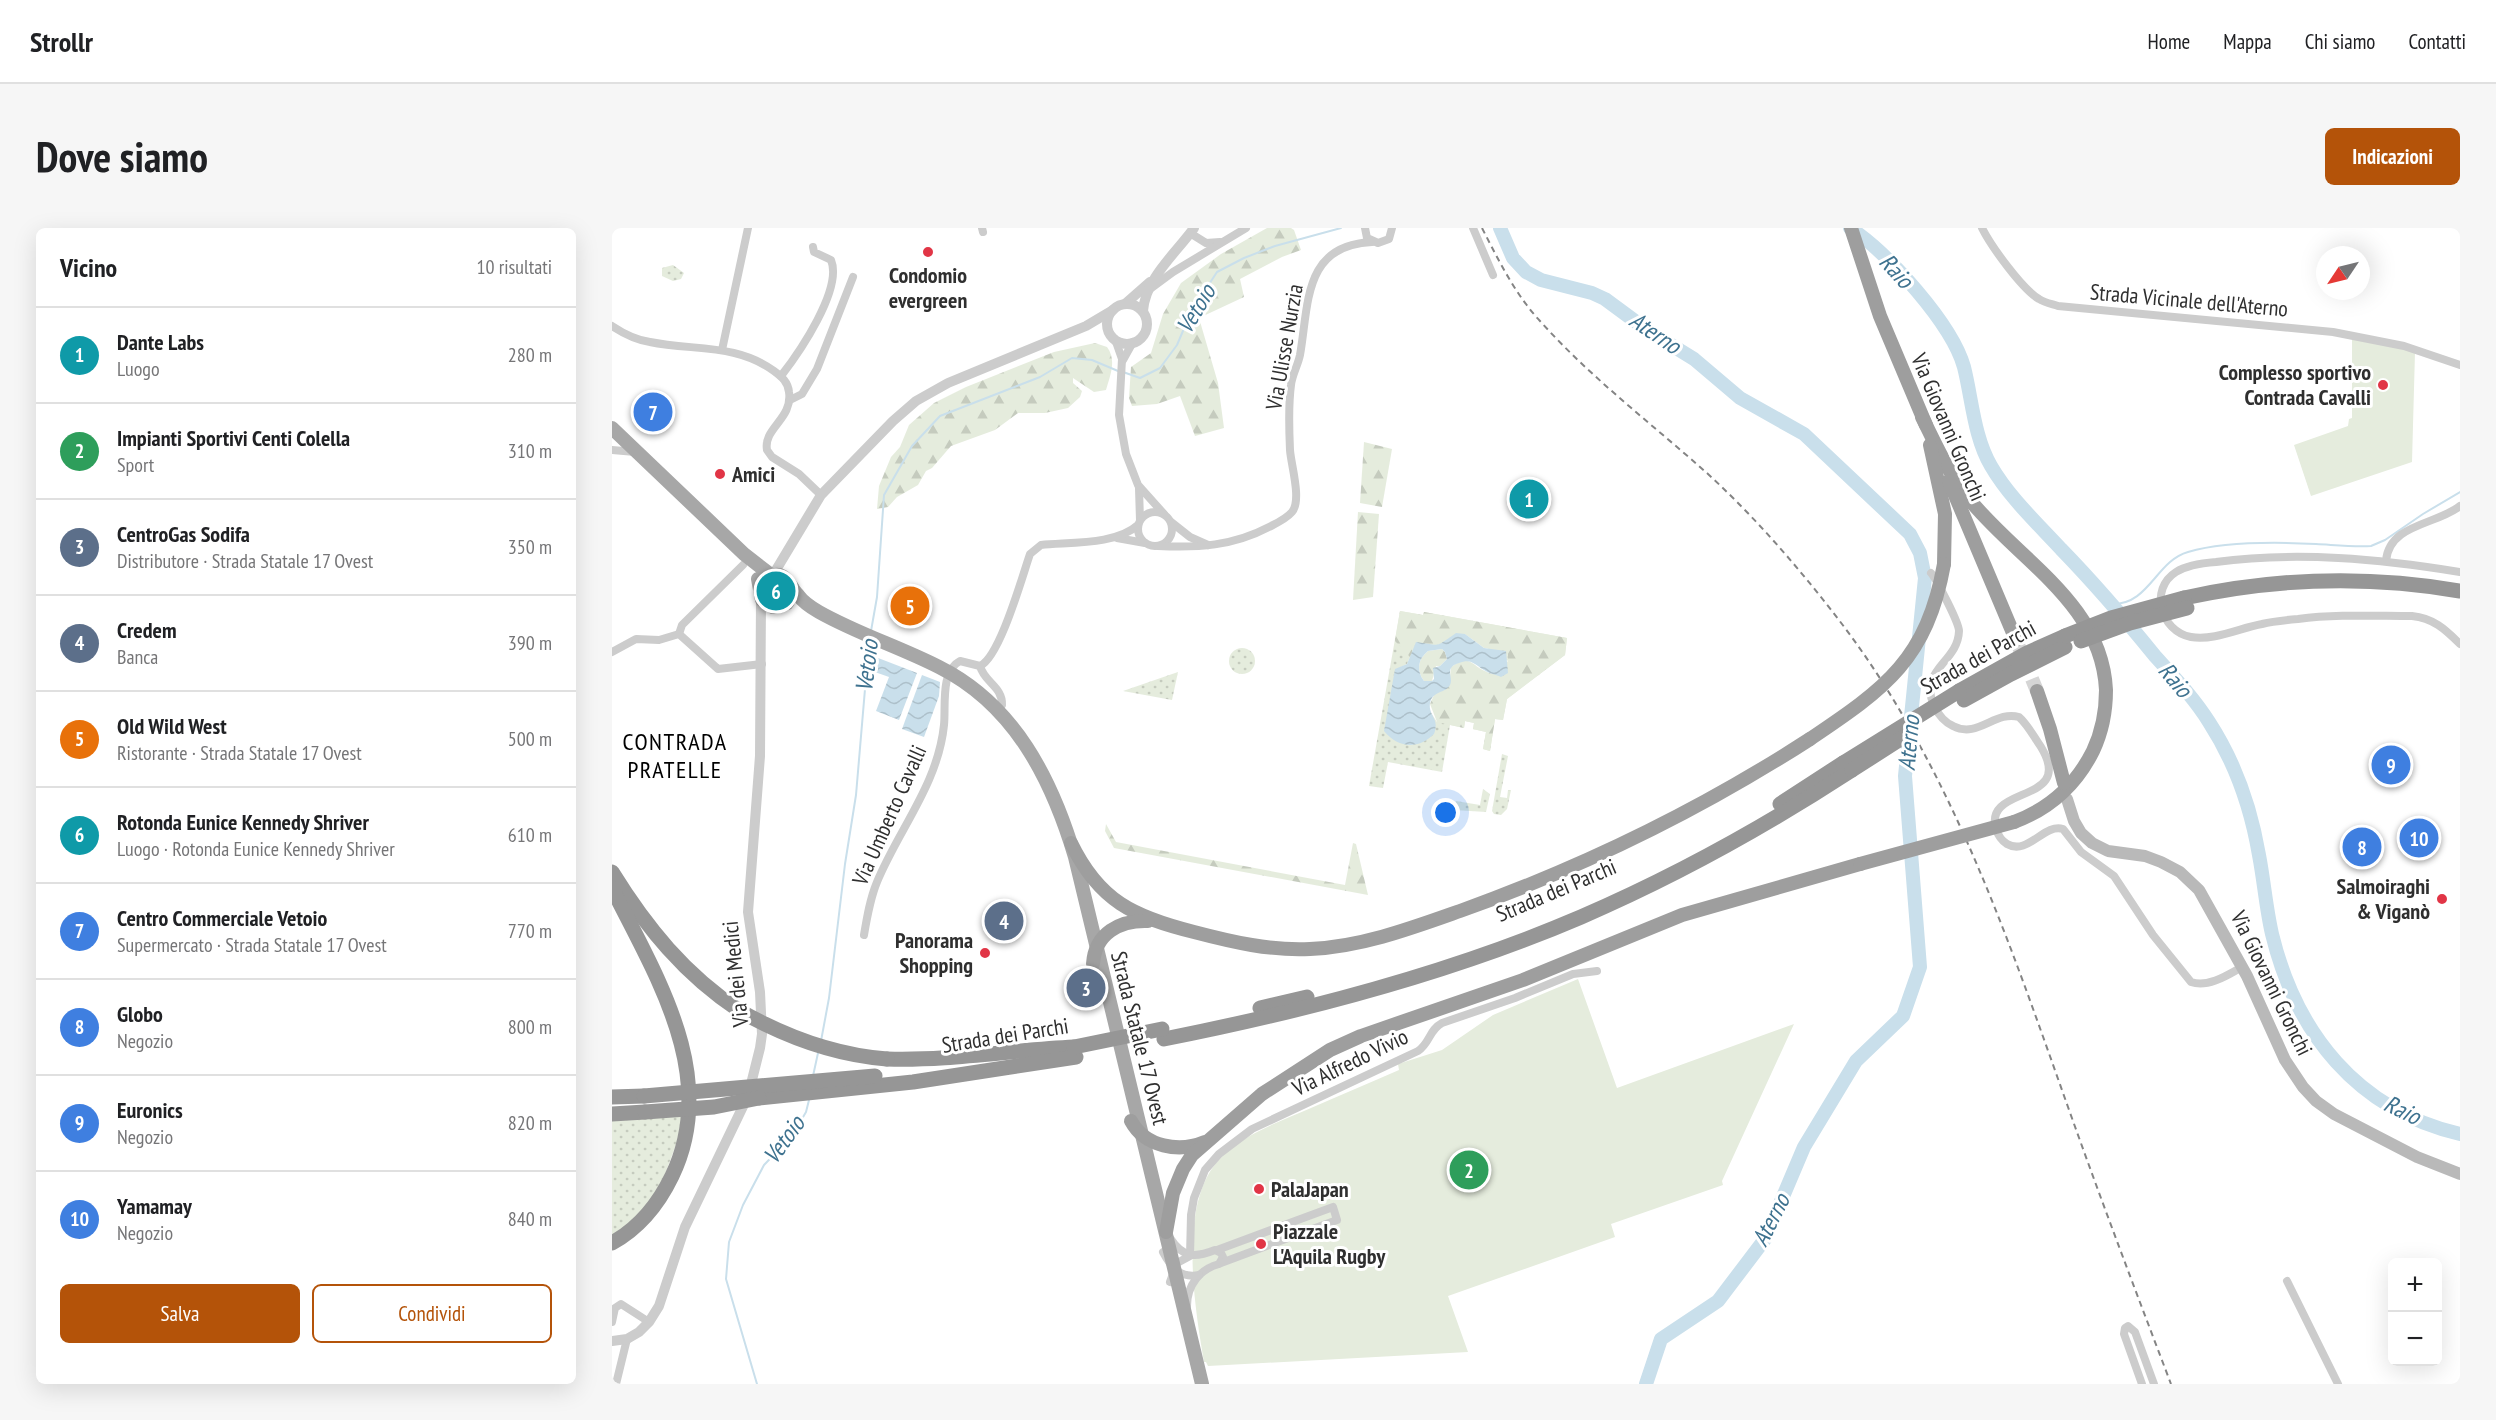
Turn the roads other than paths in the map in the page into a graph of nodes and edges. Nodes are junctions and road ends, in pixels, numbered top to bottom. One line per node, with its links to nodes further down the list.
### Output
1 (748, 228): 22 (street)
2 (1246, 228): 9 (street)
3 (1365, 228): 10 (street)
4 (1392, 228): 10 (street)
5 (1473, 228): 13 (street)
6 (1851, 228): 26 (highway, Via Giovanni Gronchi)
7 (1982, 228): 23 (street, Strada Vicinale dell'Aterno)
8 (1192, 231): 9 (street); 12 (street)
9 (1223, 242): 15 (street)
10 (1372, 242): 39 (street, Via Ulisse Nurzia)
11 (813, 247): 24 (street)
12 (1159, 273): 15 (street); 16 (street)
13 (1493, 275)
14 (853, 277): 25 (street)
15 (1148, 291): 18 (street)
16 (1125, 304): 17 (street); 18 (street)
17 (1113, 310): 20 (street); 21 (street)
18 (1143, 311): 21 (street)
19 (612, 326): 22 (street)
20 (1086, 326): 21 (street); 31 (street)
21 (1122, 343): 30 (street)
22 (722, 350): 24 (street)
23 (2460, 365)
24 (781, 376): 25 (street)
25 (790, 400): 31 (street)
26 (1922, 417): 53 (highway, Via Giovanni Gronchi); 66 (highway, bridge); 80 (highway, bridge)
27 (613, 431): 28 (street); 29 (main road, Strada Statale 17 Ovest)
28 (612, 449): 29 (street)
29 (638, 453): 40 (main road, Strada Statale 17 Ovest)
30 (1138, 484): 33 (street); 35 (street)
31 (821, 495): 44 (street)
32 (2460, 506): 41 (street)
33 (1164, 514): 34 (street); 35 (street)
34 (1171, 521): 38 (street); 39 (street)
35 (1139, 522): 36 (street); 37 (street)
36 (1114, 538): 37 (street); 57 (street)
37 (1145, 543): 38 (street)
38 (1158, 546): 39 (street, Via Ulisse Nurzia)
39 (1211, 546)
40 (743, 559): 44 (main road, Strada Statale 17 Ovest); 46 (main road, Strada Statale 17 Ovest); 52 (street)
41 (2386, 561): 42 (street); 54 (street)
42 (2460, 572)
43 (1931, 573): 70 (street)
44 (781, 579): 46 (main road); 49 (main road); 50 (main road, Strada Statale 17 Ovest)
45 (2460, 591): 48 (highway, Strada dei Parchi)
46 (760, 593): 49 (main road); 51 (street, Via dei Medici)
47 (2460, 602): 48 (highway, Strada dei Parchi)
48 (2186, 603): 72 (highway, Strada dei Parchi, bridge)
49 (782, 606): 50 (main road, Strada Statale 17 Ovest); 51 (street)
50 (819, 612): 58 (main road, Strada Statale 17 Ovest)
51 (762, 628): 56 (street, Via dei Medici)
52 (679, 634): 55 (street); 56 (street)
53 (2016, 640)
54 (2460, 644)
55 (612, 652)
56 (762, 664): 91 (street, Via dei Medici)
57 (980, 666): 58 (street); 60 (street)
58 (951, 673): 60 (main road, Strada Statale 17 Ovest); 67 (street, Via Umberto Cavalli)
59 (2037, 691): 61 (highway)
60 (1001, 713): 63 (main road, Strada Statale 17 Ovest); 69 (main road, Strada Statale 17 Ovest)
61 (2064, 783)
62 (2067, 799): 70 (main road, Via Giovanni Gronchi)
63 (1071, 843): 66 (highway); 68 (main road, Strada Statale 17 Ovest)
64 (612, 872): 72 (highway, bridge)
65 (612, 888): 83 (highway)
66 (1156, 922): 68 (highway)
67 (864, 936)
68 (1097, 947): 69 (highway); 79 (main road, Strada Statale 17 Ovest)
69 (1093, 964): 78 (main road, Strada Statale 17 Ovest)
70 (2242, 966): 81 (main road, Via Giovanni Gronchi)
71 (1597, 971): 85 (street, Via Alfredo Vivio)
72 (1075, 1052): 73 (highway, Strada dei Parchi)
73 (875, 1081): 75 (highway, Strada dei Parchi, bridge); 75 (highway, Strada dei Parchi, bridge)
74 (612, 1097): 75 (highway, Strada dei Parchi)
75 (645, 1104): 76 (highway, Strada dei Parchi); 77 (highway)
76 (612, 1107)
77 (612, 1114)
78 (1131, 1121): 79 (highway); 87 (main road, Strada Statale 17 Ovest)
79 (1142, 1135): 80 (highway); 82 (main road, Strada Statale 17 Ovest)
80 (1209, 1139): 82 (highway)
81 (2460, 1174)
82 (1166, 1232): 85 (street); 87 (main road, Strada Statale 17 Ovest)
83 (612, 1243)
84 (1213, 1252): 85 (street); 86 (street); 86 (street); 86 (street)
85 (1190, 1256): 87 (street)
86 (1217, 1264): 88 (street)
87 (1172, 1275): 88 (street); 92 (main road, Strada Statale 17 Ovest); 96 (main road, Strada Statale 17 Ovest)
88 (1199, 1275): 92 (street)
89 (2287, 1281): 100 (street)
90 (612, 1322): 91 (street)
91 (649, 1322): 93 (street, Via dei Medici)
92 (1188, 1327): 97 (main road, Strada Statale 17 Ovest)
93 (627, 1339): 94 (street); 95 (street)
94 (612, 1341)
95 (618, 1382)
96 (1196, 1384)
97 (1202, 1384)
98 (2142, 1384): 99 (street)
99 (2154, 1384)
100 (2338, 1384)

